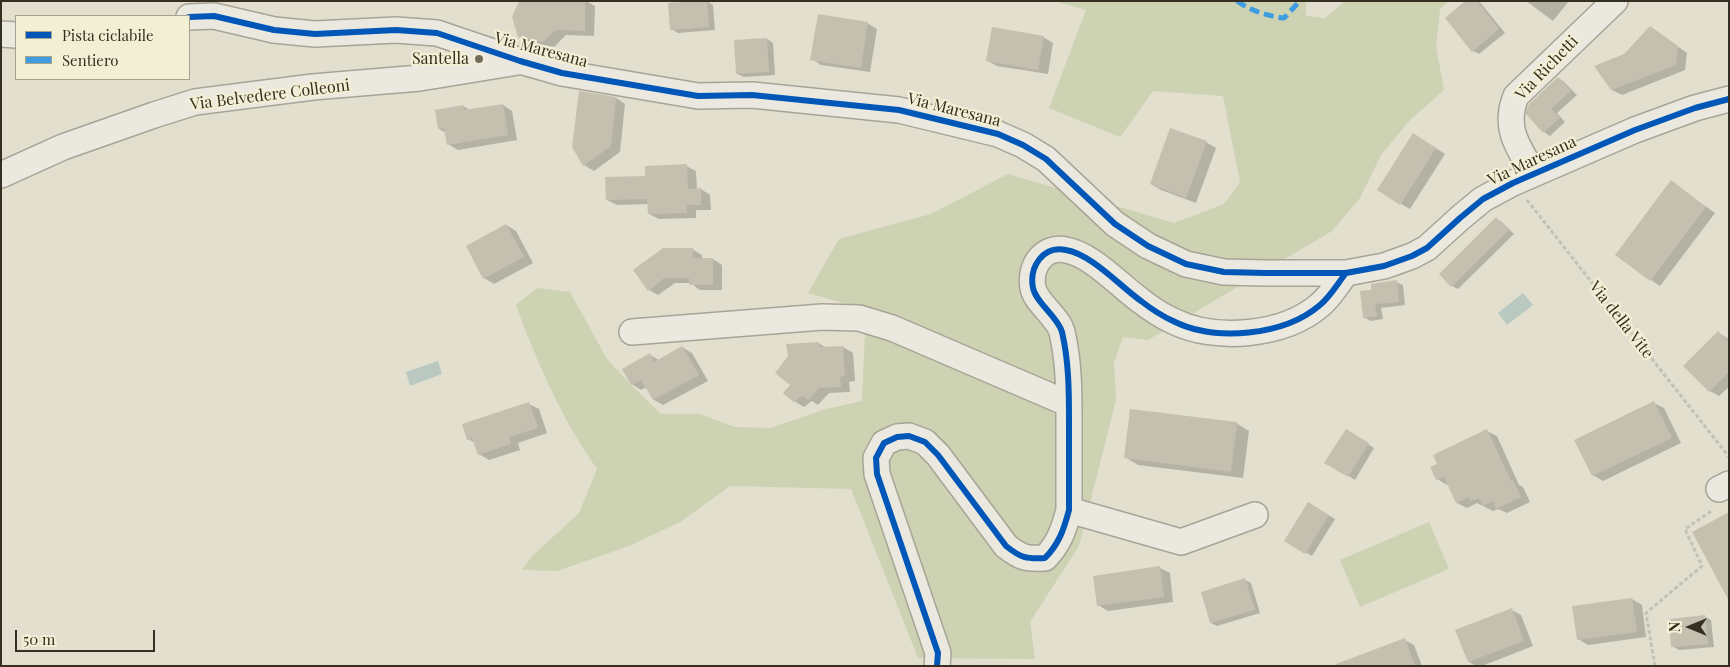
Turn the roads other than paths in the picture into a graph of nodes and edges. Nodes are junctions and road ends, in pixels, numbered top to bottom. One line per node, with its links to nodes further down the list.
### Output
1 (1614, 1): 8 (street, Via Richetti)
2 (190, 17): 5 (street, Via Maresana)
3 (1, 34): 4 (street)
4 (15, 35)
5 (520, 62): 7 (street, Via Belvedere Colleoni); 9 (street, Via Maresana)
6 (1729, 99): 8 (street, Via Maresana)
7 (1, 175)
8 (1524, 178): 9 (street, Via Maresana)
9 (1346, 273): 11 (street)
10 (632, 332): 11 (street)
11 (1069, 404): 12 (street)
12 (1069, 510): 13 (street); 14 (street)
13 (1255, 515)
14 (937, 666)

